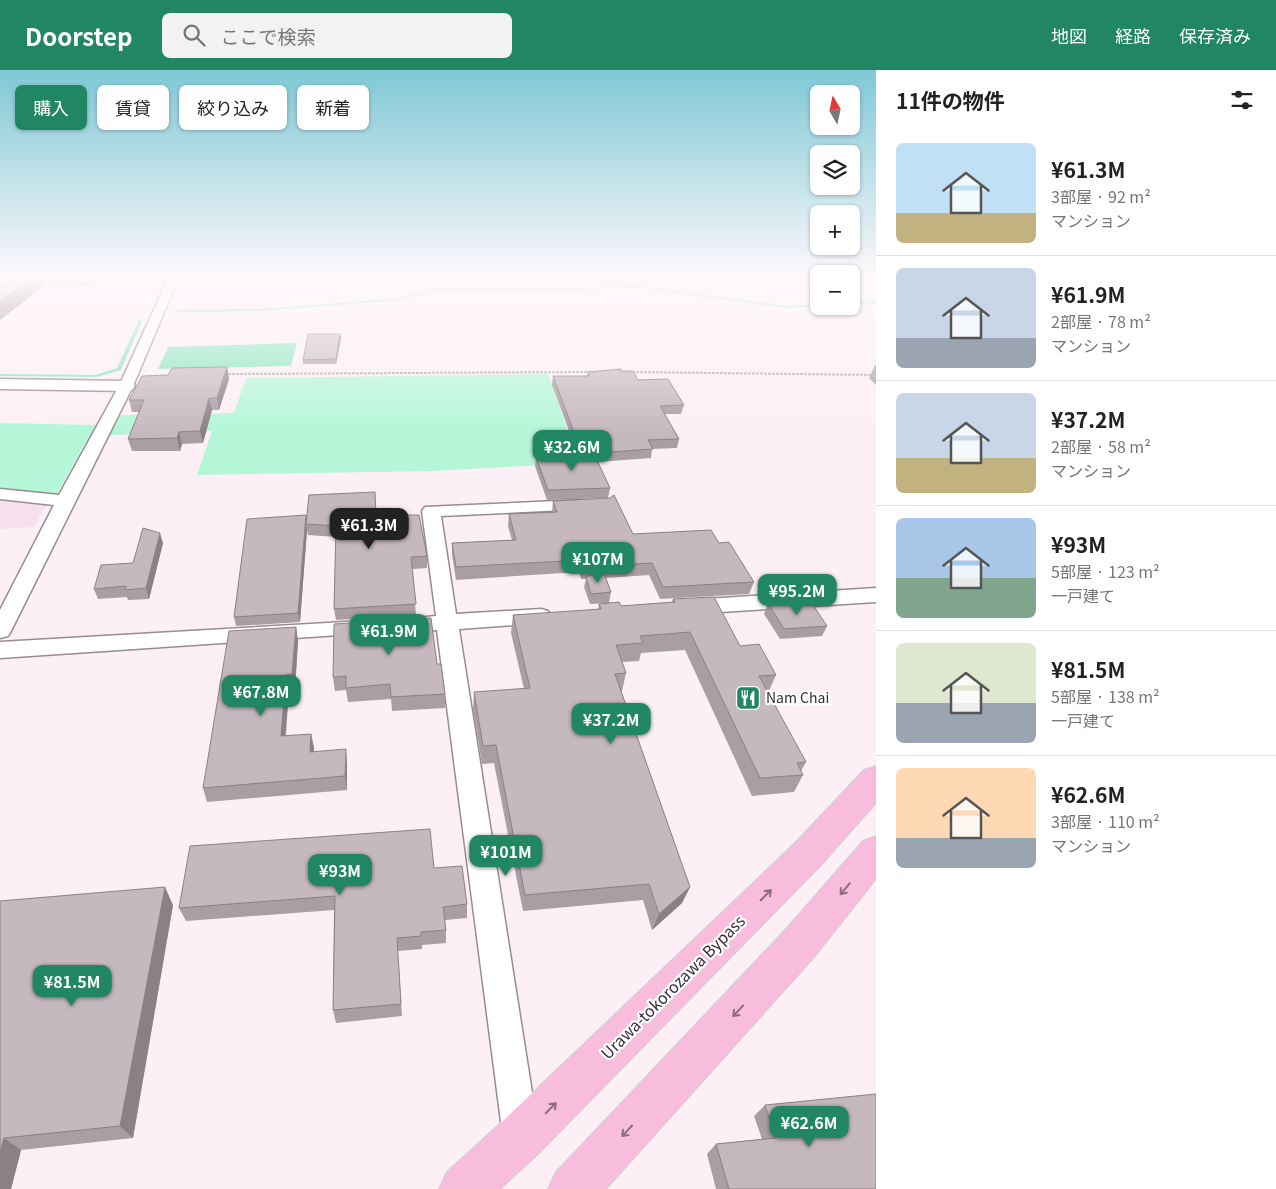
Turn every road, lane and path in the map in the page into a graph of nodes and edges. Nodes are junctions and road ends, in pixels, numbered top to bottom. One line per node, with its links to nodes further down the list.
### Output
1 (151, 329): 7 (street)
2 (597, 372): 4 (path)
3 (627, 372): 5 (path)
4 (218, 374)
5 (876, 375)
6 (0, 384): 7 (street)
7 (126, 386): 9 (street)
8 (0, 494): 9 (street)
9 (65, 501): 15 (street)
10 (593, 504): 14 (street)
11 (876, 595): 12 (street)
12 (671, 608)
13 (563, 615): 14 (street)
14 (446, 622): 16 (street); 19 (street)
15 (0, 631)
16 (0, 650)
17 (876, 780): 19 (highway, Urawa-tokorozawa Bypass, one-way to 17)
18 (876, 852): 21 (highway, one-way to 21)
19 (521, 1137): 20 (highway, Urawa-tokorozawa Bypass)
20 (464, 1189)
21 (573, 1189)

